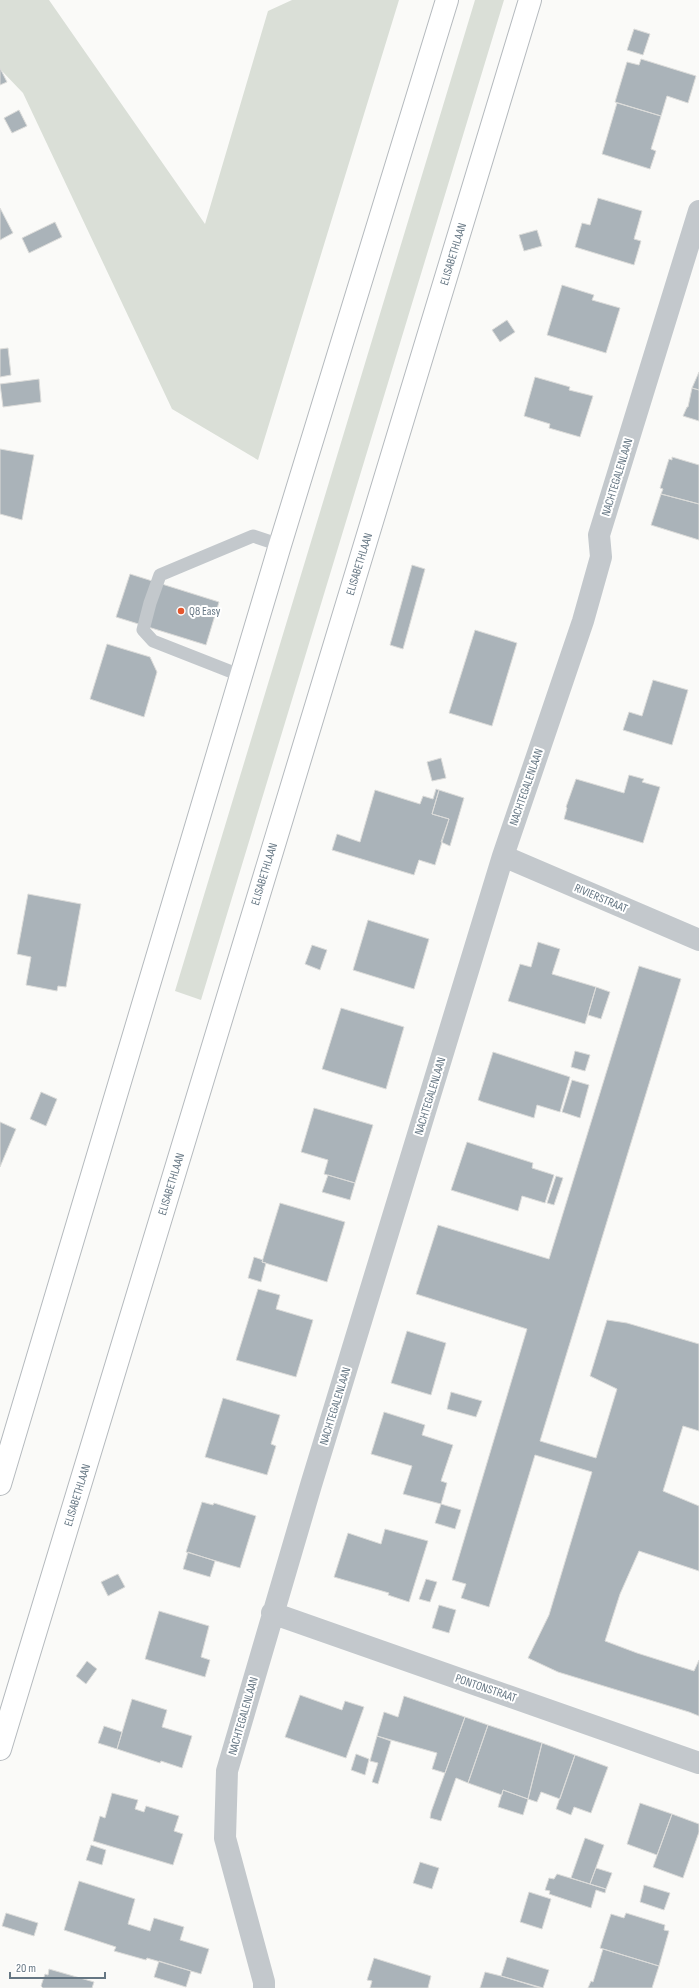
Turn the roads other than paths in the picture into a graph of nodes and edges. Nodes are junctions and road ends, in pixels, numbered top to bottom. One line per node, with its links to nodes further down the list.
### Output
1 (447, 0): 4 (main road)
2 (530, 0): 10 (main road, ELISABETHLAAN)
3 (699, 211): 6 (street, NACHTEGALENLAAN)
4 (280, 545): 5 (main road); 5 (lane)
5 (242, 676): 8 (main road)
6 (503, 856): 7 (street, RIVIERSTRAAT); 9 (street, NACHTEGALENLAAN)
7 (699, 940)
8 (0, 1484)
9 (272, 1613): 11 (street, PONTONSTRAAT); 12 (street, NACHTEGALENLAAN)
10 (0, 1749)
11 (699, 1763)
12 (264, 1988)

